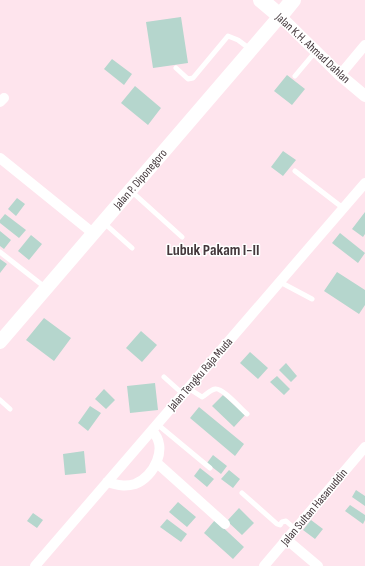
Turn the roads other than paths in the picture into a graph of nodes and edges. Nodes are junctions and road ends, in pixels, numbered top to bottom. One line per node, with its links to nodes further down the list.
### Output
1 (261, 0): 3 (main road, Jalan K.H. Ahmad Dahlan)
2 (293, 0): 3 (main road)
3 (280, 16): 5 (main road, Jalan P. Diponegoro); 6 (street, Jalan K.H. Ahmad Dahlan)
4 (365, 45): 8 (street)
5 (251, 50): 7 (lane); 14 (main road, Jalan P. Diponegoro)
6 (316, 51): 8 (street, Jalan K.H. Ahmad Dahlan); 9 (lane)
7 (176, 68)
8 (340, 75): 10 (street, Jalan K.H. Ahmad Dahlan)
9 (295, 76)
10 (365, 96)
11 (0, 158): 17 (street)
12 (295, 171): 15 (lane)
13 (365, 183): 15 (street, Jalan Tengku Raja Muda)
14 (130, 190): 16 (main road, Jalan P. Diponegoro); 18 (lane)
15 (343, 208): 21 (street, Jalan Tengku Raja Muda)
16 (103, 223): 17 (main road, Jalan P. Diponegoro); 19 (lane)
17 (94, 234): 22 (main road, Jalan P. Diponegoro)
18 (182, 237)
19 (132, 248)
20 (0, 252): 22 (lane)
21 (280, 282): 23 (lane); 26 (street, Jalan Tengku Raja Muda)
22 (47, 288): 24 (main road, Jalan P. Diponegoro)
23 (312, 299)
24 (0, 342)
25 (164, 377): 26 (lane)
26 (185, 391): 29 (lane); 30 (street, Jalan Tengku Raja Muda)
27 (0, 400): 28 (lane)
28 (10, 409)
29 (247, 414)
30 (154, 427): 32 (street); 33 (lane); 34 (street, Jalan Tengku Raja Muda)
31 (365, 447): 37 (street, Jalan Sultan Hasanuddin)
32 (157, 463): 34 (street); 36 (street)
33 (210, 468)
34 (107, 482): 39 (street, Jalan Tengku Raja Muda)
35 (242, 493): 37 (lane)
36 (225, 524)
37 (295, 529): 38 (street, Jalan Sultan Hasanuddin)
38 (286, 539): 40 (street, Jalan Sultan Hasanuddin); 41 (street)
39 (35, 566)
40 (264, 566)
41 (318, 566)

